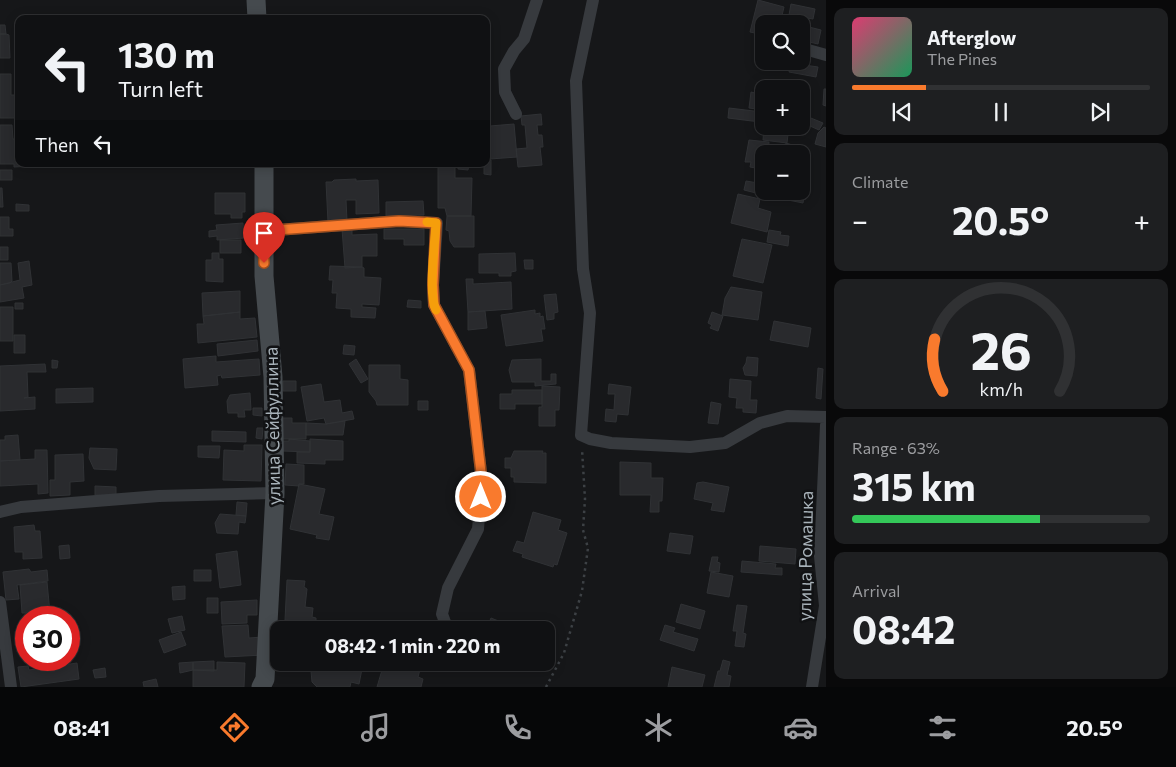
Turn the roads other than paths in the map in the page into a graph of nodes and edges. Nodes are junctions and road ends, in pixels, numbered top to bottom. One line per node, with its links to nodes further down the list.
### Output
1 (256, 0): 4 (street)
2 (537, 0): 7 (street)
3 (593, 0): 10 (street)
4 (257, 15)
5 (810, 51): 6 (street)
6 (826, 55)
7 (516, 114)
8 (264, 167): 9 (street, улица Сейфуллина)
9 (263, 231): 12 (street, улица Сейфуллина); 15 (street)
10 (826, 417)
11 (826, 426): 18 (street, улица Ромашка)
12 (275, 493): 13 (street); 17 (street, улица Сейфуллина)
13 (0, 512)
14 (0, 602): 16 (street)
15 (445, 621)
16 (11, 687)
17 (261, 687)
18 (812, 687)

